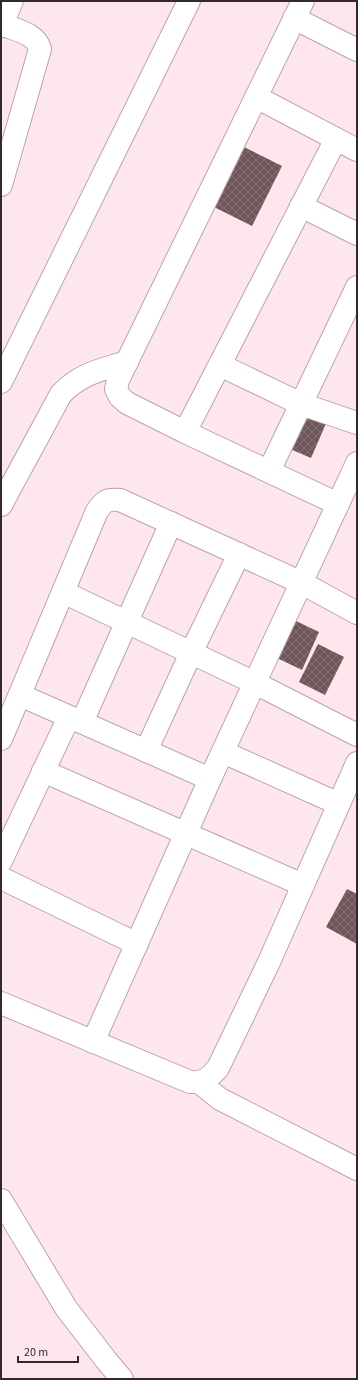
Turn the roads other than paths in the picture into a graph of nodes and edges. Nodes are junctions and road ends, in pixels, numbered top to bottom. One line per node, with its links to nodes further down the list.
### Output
1 (12, 1): 4 (street)
2 (189, 1): 15 (street)
3 (299, 9): 5 (street); 6 (street)
4 (1, 25): 9 (street)
5 (357, 50)
6 (256, 97): 7 (street); 13 (street)
7 (336, 139): 8 (street); 10 (street)
8 (357, 150)
9 (1, 185)
10 (301, 206): 11 (street); 14 (street)
11 (357, 234)
12 (357, 287): 16 (street)
13 (127, 362): 18 (street); 21 (street)
14 (220, 365): 16 (street); 18 (street)
15 (1, 382)
16 (301, 404): 17 (street); 20 (street)
17 (357, 423)
18 (185, 432): 20 (street)
19 (357, 463): 22 (street)
20 (269, 471): 22 (street)
21 (1, 504)
22 (338, 504): 25 (street)
23 (171, 523): 24 (street); 26 (street); 28 (street)
24 (239, 554): 25 (street); 29 (street)
25 (302, 583): 27 (street); 30 (street)
26 (63, 592): 28 (street); 31 (street)
27 (357, 613)
28 (126, 622): 29 (street); 32 (street)
29 (191, 653): 30 (street); 35 (street)
30 (255, 683): 33 (street); 36 (street)
31 (20, 695): 32 (street); 34 (street)
32 (75, 719): 35 (street); 38 (street)
33 (357, 735)
34 (1, 739)
35 (146, 751): 39 (street)
36 (223, 752): 39 (street); 40 (street)
37 (357, 763): 40 (street)
38 (43, 771): 41 (street); 42 (street)
39 (210, 779): 41 (street)
40 (339, 804): 44 (street)
41 (186, 834): 44 (street); 45 (street)
42 (1, 860)
43 (1, 878): 45 (street)
44 (303, 885): 48 (street)
45 (137, 944): 47 (street)
46 (1, 1003): 47 (street)
47 (93, 1042): 48 (street)
48 (200, 1083): 49 (street)
49 (357, 1169)
50 (1, 1200): 51 (street)
51 (122, 1379)

